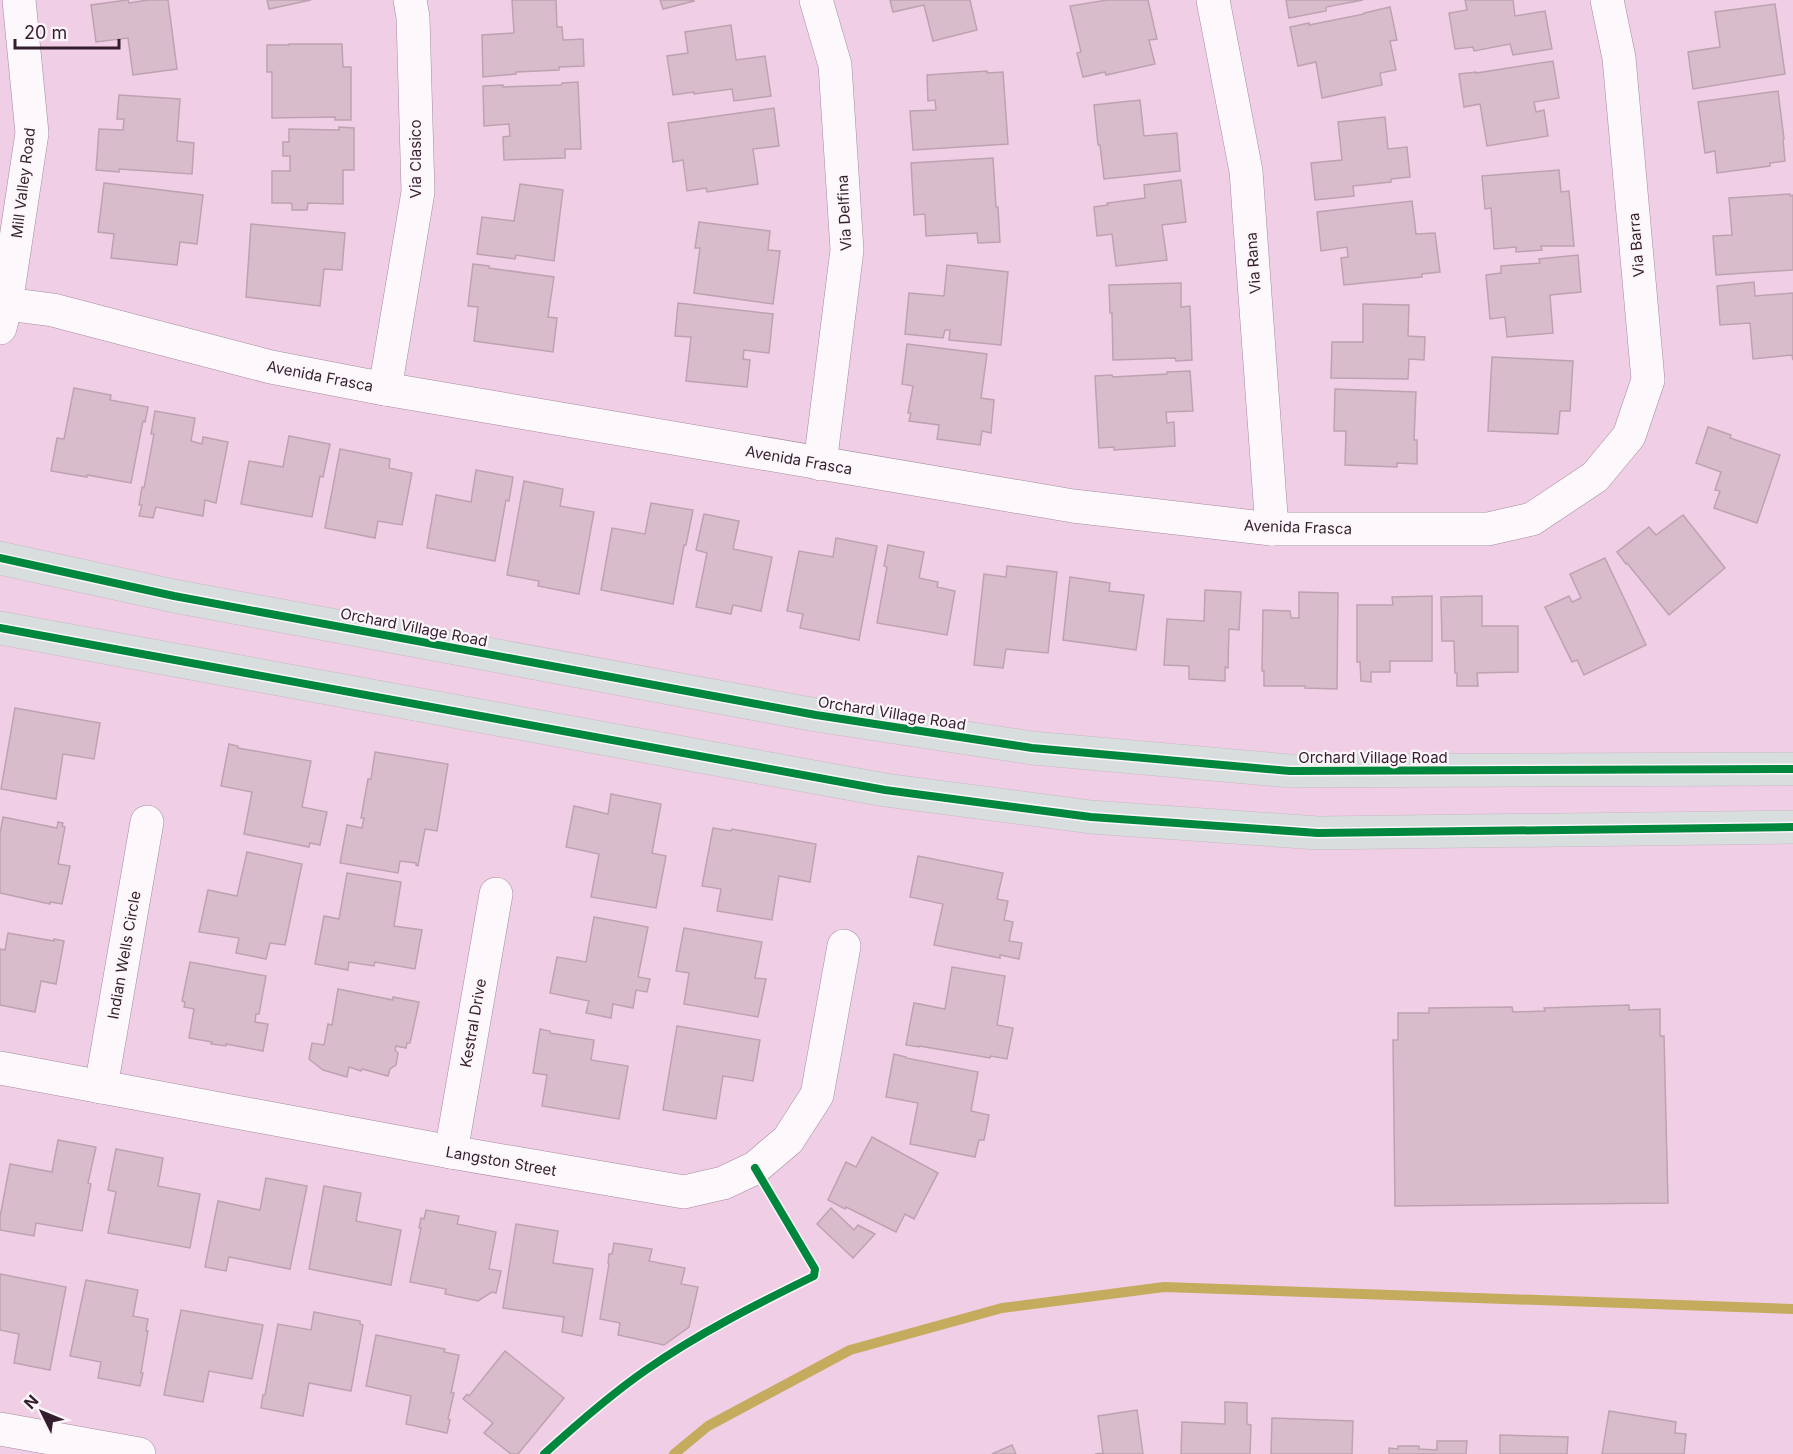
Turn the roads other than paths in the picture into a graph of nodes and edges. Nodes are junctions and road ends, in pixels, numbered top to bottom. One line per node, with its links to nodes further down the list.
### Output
1 (19, 0): 6 (street, Mill Valley Road)
2 (410, 0): 7 (street, Via Clasico)
3 (816, 0): 8 (street, Via Delfina)
4 (1213, 0): 10 (street, Via Rana)
5 (1607, 0): 9 (street, Via Barra)
6 (2, 312): 7 (street, Avenida Frasca)
7 (385, 388): 8 (street, Avenida Frasca)
8 (820, 464): 10 (street, Avenida Frasca)
9 (1595, 477): 10 (street, Avenida Frasca)
10 (1272, 529)
11 (0, 558): 13 (main road, Orchard Village Road)
12 (0, 628): 15 (main road)
13 (1793, 769)
14 (147, 822): 19 (street, Indian Wells Circle)
15 (1793, 827)
16 (496, 894): 20 (street, Kestral Drive)
17 (844, 946): 20 (street, Langston Street)
18 (0, 1068): 19 (street, Langston Street)
19 (101, 1087): 20 (street, Langston Street)
20 (451, 1152)
21 (0, 1429): 22 (street)
22 (139, 1454)

